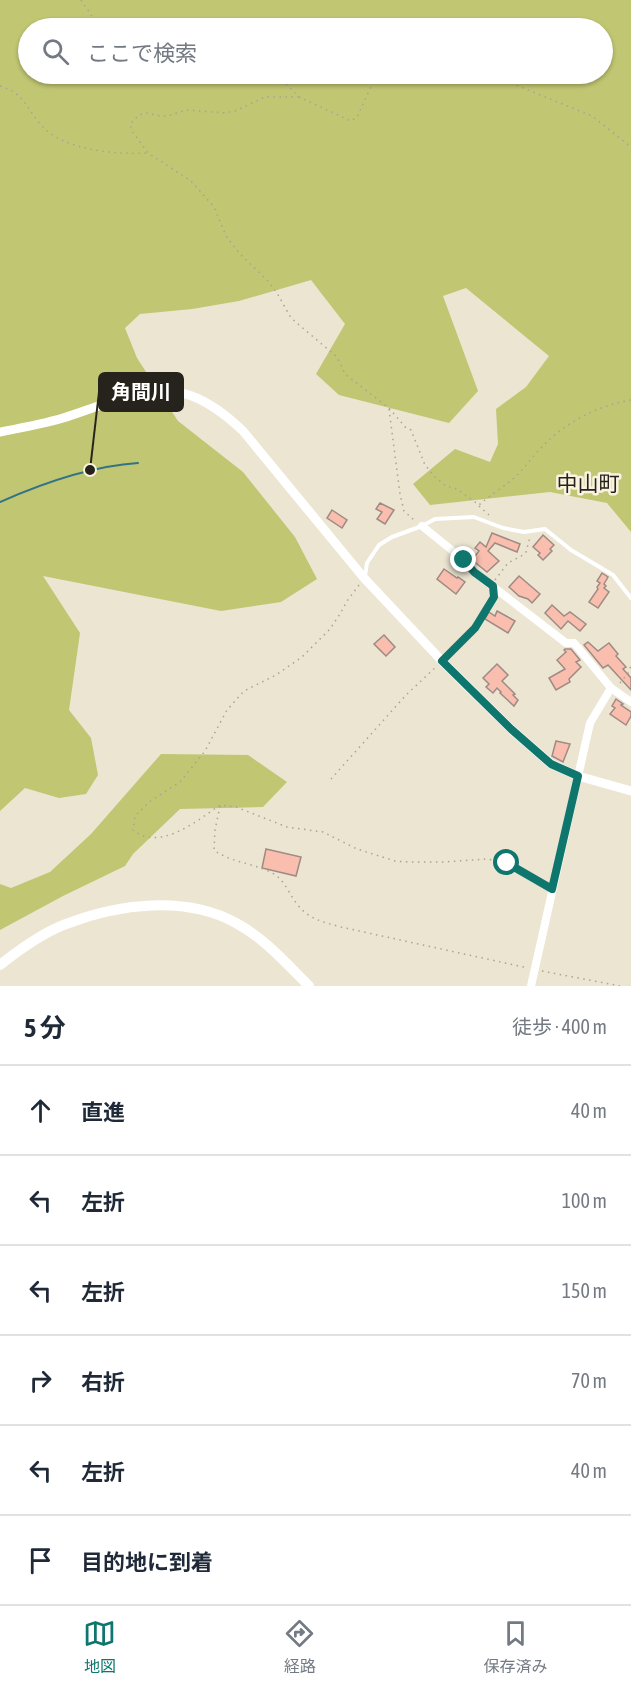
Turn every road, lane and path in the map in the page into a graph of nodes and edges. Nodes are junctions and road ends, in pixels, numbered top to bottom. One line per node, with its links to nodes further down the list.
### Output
1 (81, 0): 2 (path)
2 (93, 18)
3 (286, 84): 7 (path)
4 (372, 84): 7 (path)
5 (514, 84): 8 (path)
6 (0, 86): 9 (path)
7 (299, 97): 9 (path)
8 (631, 147)
9 (148, 153): 11 (path)
10 (631, 400): 13 (path)
11 (389, 408): 13 (path); 15 (path)
12 (0, 432): 17 (street)
13 (479, 505): 14 (path)
14 (496, 525): 15 (lane); 16 (lane)
15 (422, 526): 17 (lane); 18 (street)
16 (535, 530): 18 (path); 19 (lane)
17 (364, 578): 20 (street); 27 (path)
18 (493, 586): 20 (lane); 22 (street)
19 (631, 598)
20 (442, 661): 24 (street); 25 (path)
21 (631, 664): 22 (path)
22 (613, 690): 23 (street); 24 (street)
23 (631, 702)
24 (578, 776): 26 (street); 28 (street)
25 (331, 779)
26 (631, 791)
27 (220, 805): 28 (path); 30 (path)
28 (552, 889): 30 (street)
29 (0, 965): 31 (main road)
30 (534, 969): 32 (street); 33 (path)
31 (309, 986)
32 (531, 986)
33 (620, 986)

